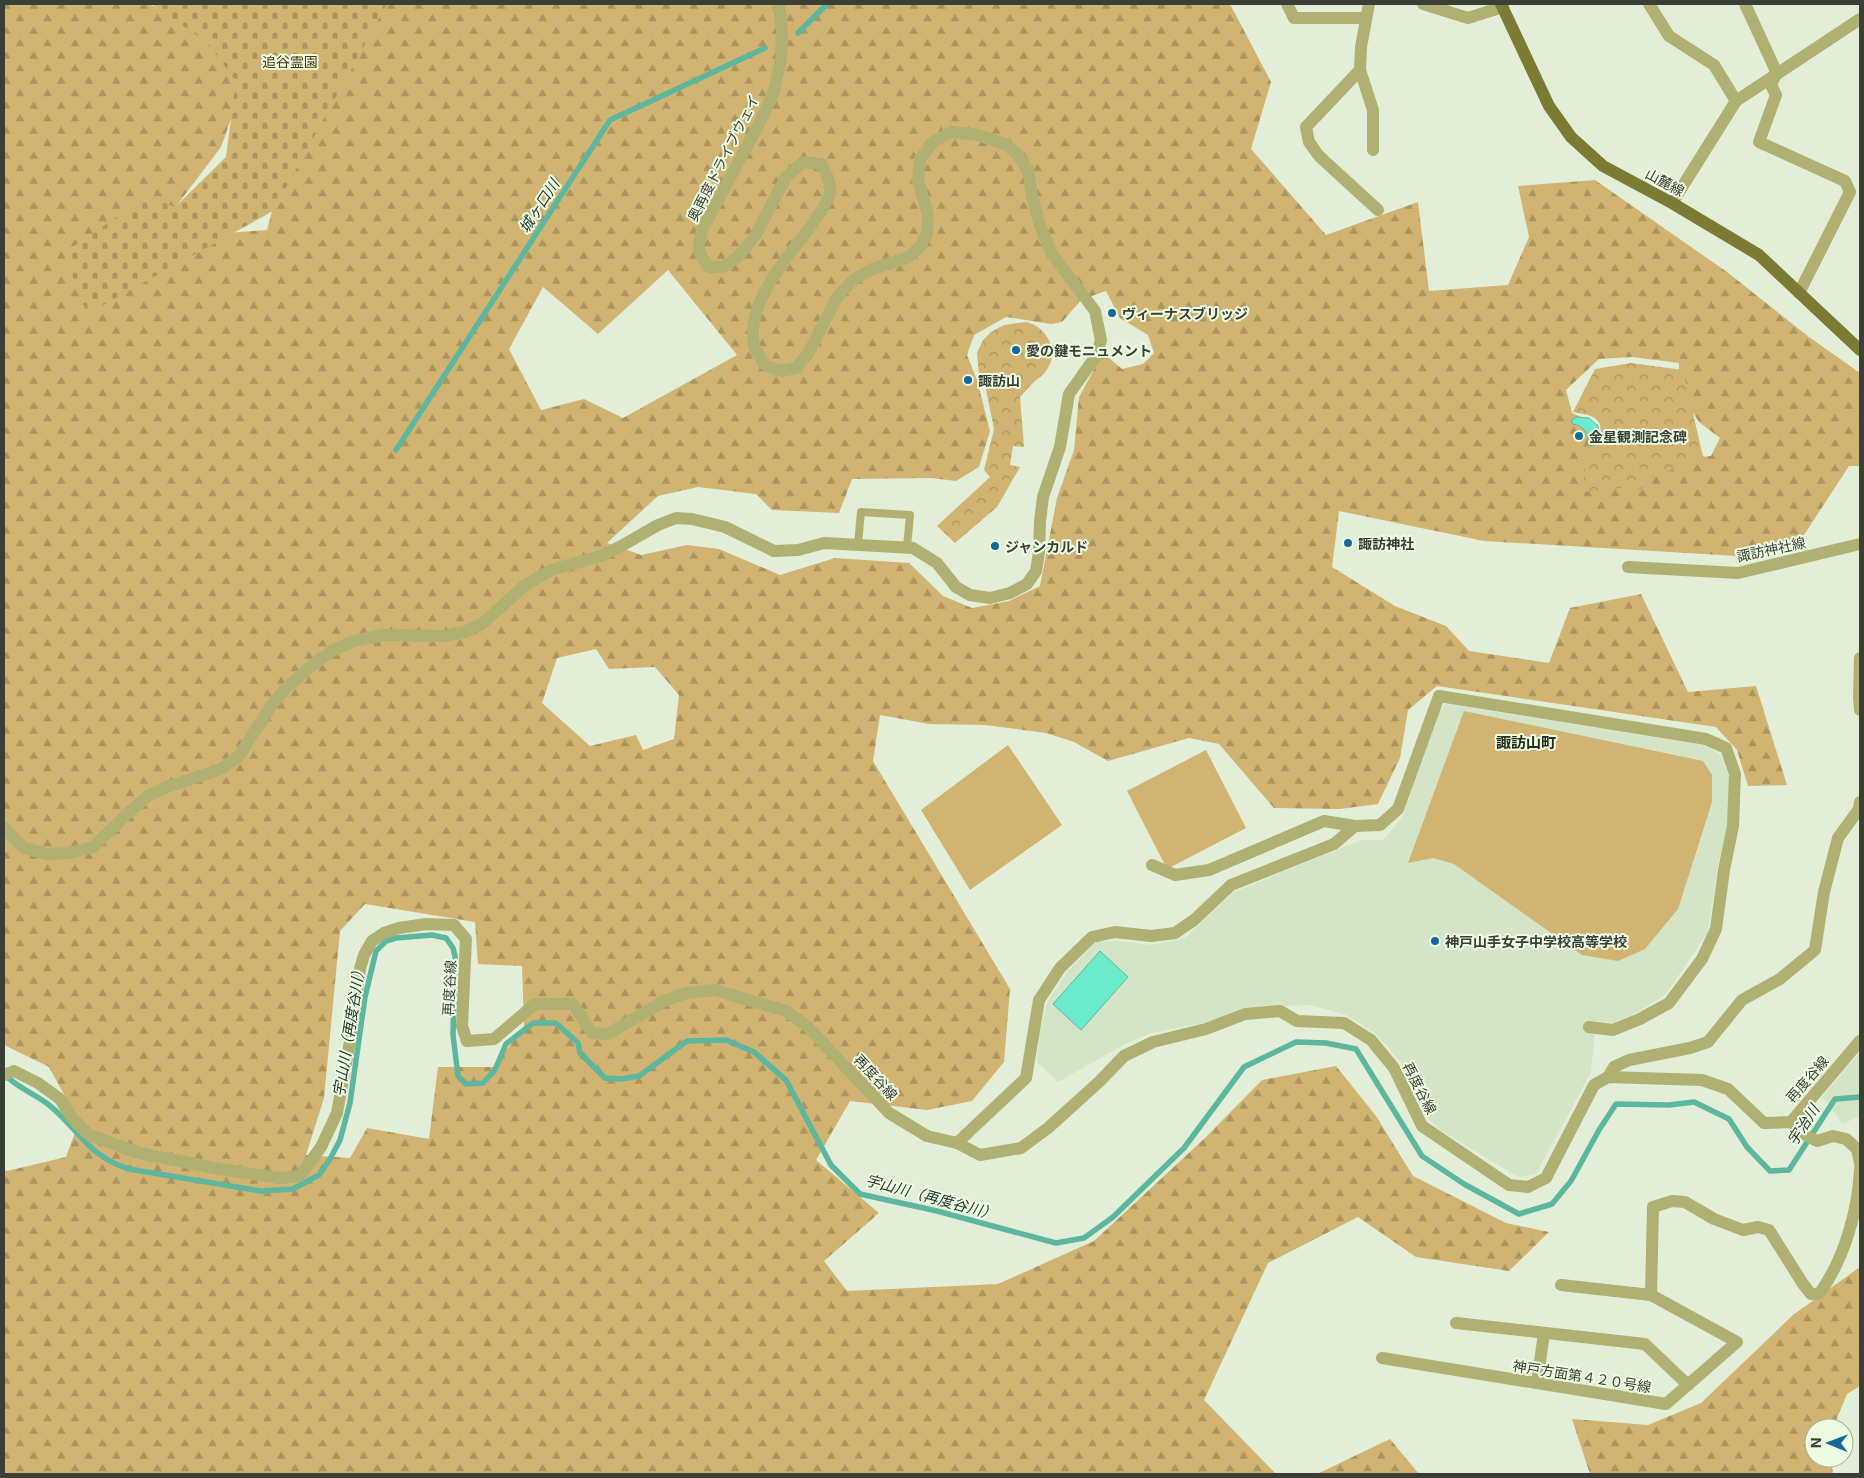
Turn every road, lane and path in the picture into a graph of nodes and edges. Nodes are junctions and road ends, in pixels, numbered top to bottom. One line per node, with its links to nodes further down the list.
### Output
1 (779, 4): 20 (street, 奥再度ドライブウェイ)
2 (1287, 4): 8 (street)
3 (1369, 4): 8 (street)
4 (1423, 4): 7 (street)
5 (1649, 4): 12 (street)
6 (1745, 4): 11 (street)
7 (1502, 6): 14 (main road, 山麓線)
8 (1366, 18): 10 (street)
9 (1860, 19): 11 (street)
10 (1360, 70): 13 (street); 15 (street)
11 (1775, 76): 12 (street); 16 (street)
12 (1736, 101): 14 (street)
13 (1373, 150)
14 (1672, 202): 16 (main road, 山麓線)
15 (1378, 210)
16 (1799, 293): 17 (main road, 山麓線)
17 (1860, 350)
18 (858, 544): 20 (street, 奥再度ドライブウェイ); 20 (lane); 26 (street, 奥再度ドライブウェイ)
19 (1860, 544): 21 (street, 諏訪神社線)
20 (907, 547)
21 (1628, 567)
22 (1860, 658): 23 (street)
23 (1860, 710)
24 (1860, 802): 31 (street)
25 (1355, 826): 27 (street); 28 (street); 33 (street)
26 (4, 828)
27 (1152, 865)
28 (1589, 1027)
29 (1860, 1041): 32 (street, 再度谷線)
30 (8, 1074): 33 (street, 再度谷線)
31 (1608, 1077): 32 (street, 再度谷線); 33 (street, 再度谷線)
32 (1791, 1122): 34 (street)
33 (957, 1143)
34 (1860, 1163)
35 (1860, 1169): 37 (street)
36 (1561, 1285): 37 (street)
37 (1651, 1294): 42 (street, 神戸方面第４２０号線)
38 (1456, 1323): 39 (street)
39 (1544, 1333): 41 (street); 42 (street)
40 (1382, 1358): 41 (street, 神戸方面第４２０号線)
41 (1537, 1383): 42 (street, 神戸方面第４２０号線)
42 (1688, 1385)

